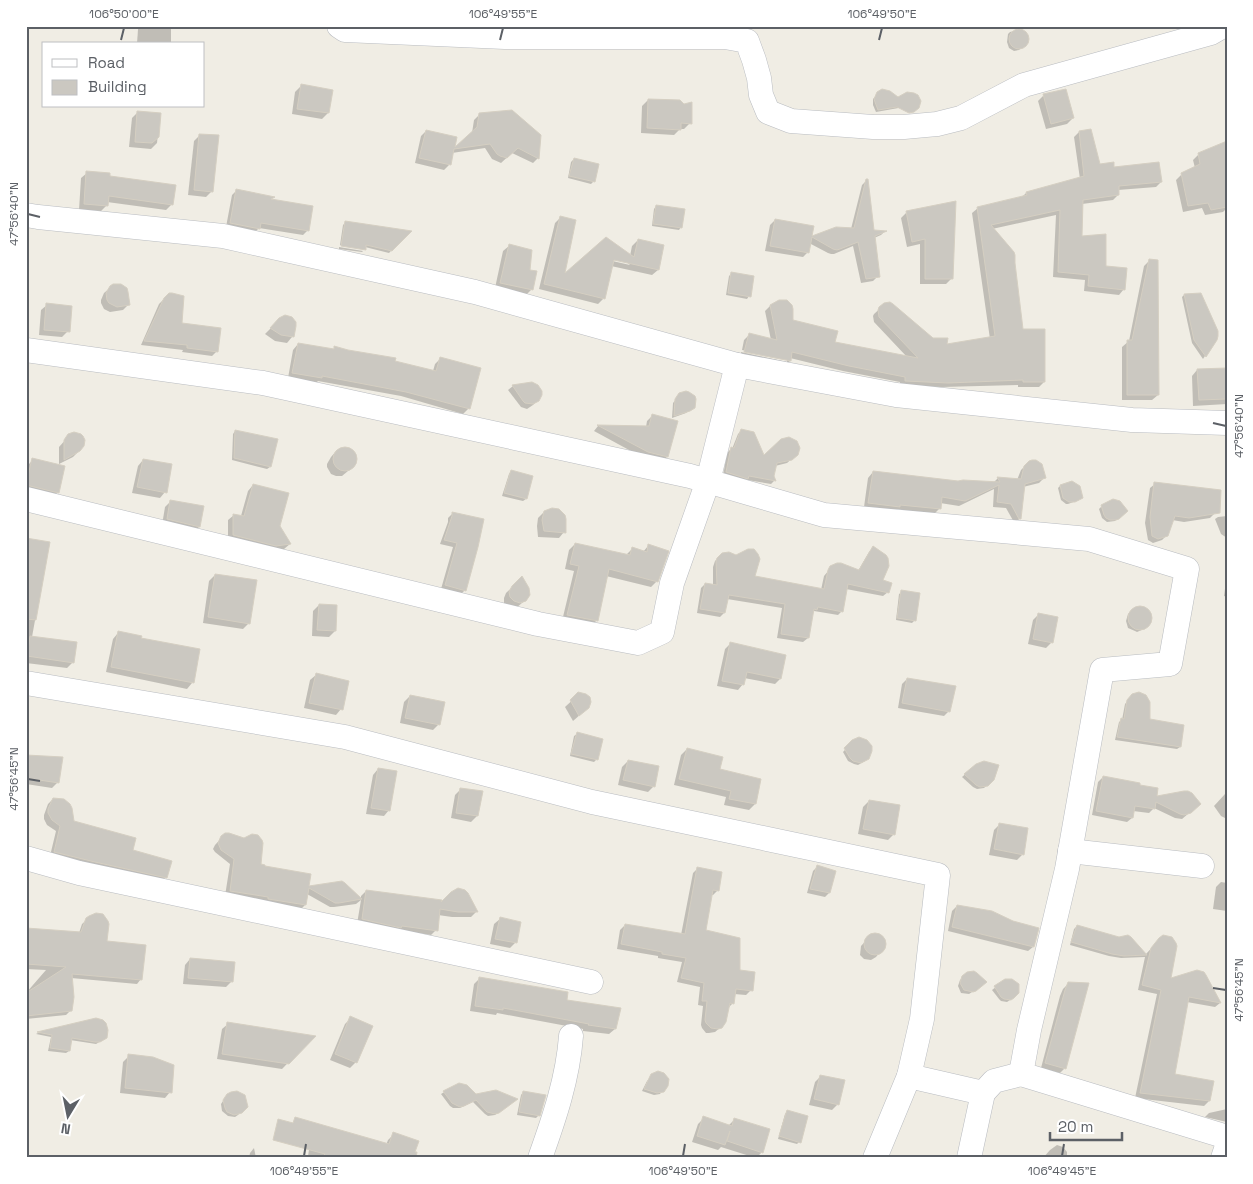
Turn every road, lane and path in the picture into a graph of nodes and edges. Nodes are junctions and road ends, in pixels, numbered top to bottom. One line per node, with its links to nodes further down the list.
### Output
1 (339, 26): 2 (street)
2 (1223, 26)
3 (26, 215): 5 (street)
4 (26, 350): 7 (street)
5 (737, 364): 6 (street); 7 (street)
6 (1227, 423)
7 (708, 481): 8 (street); 10 (street)
8 (26, 499)
9 (26, 683): 16 (street)
10 (1070, 851): 12 (street); 15 (street)
11 (26, 858): 13 (street)
12 (1202, 866)
13 (591, 982)
14 (571, 1036): 20 (street)
15 (1021, 1074): 17 (street); 18 (street)
16 (909, 1076): 17 (street); 21 (street)
17 (983, 1093): 22 (street)
18 (1227, 1137)
19 (1227, 1146): 23 (street)
20 (540, 1158)
21 (875, 1158)
22 (969, 1158)
23 (1223, 1158)

